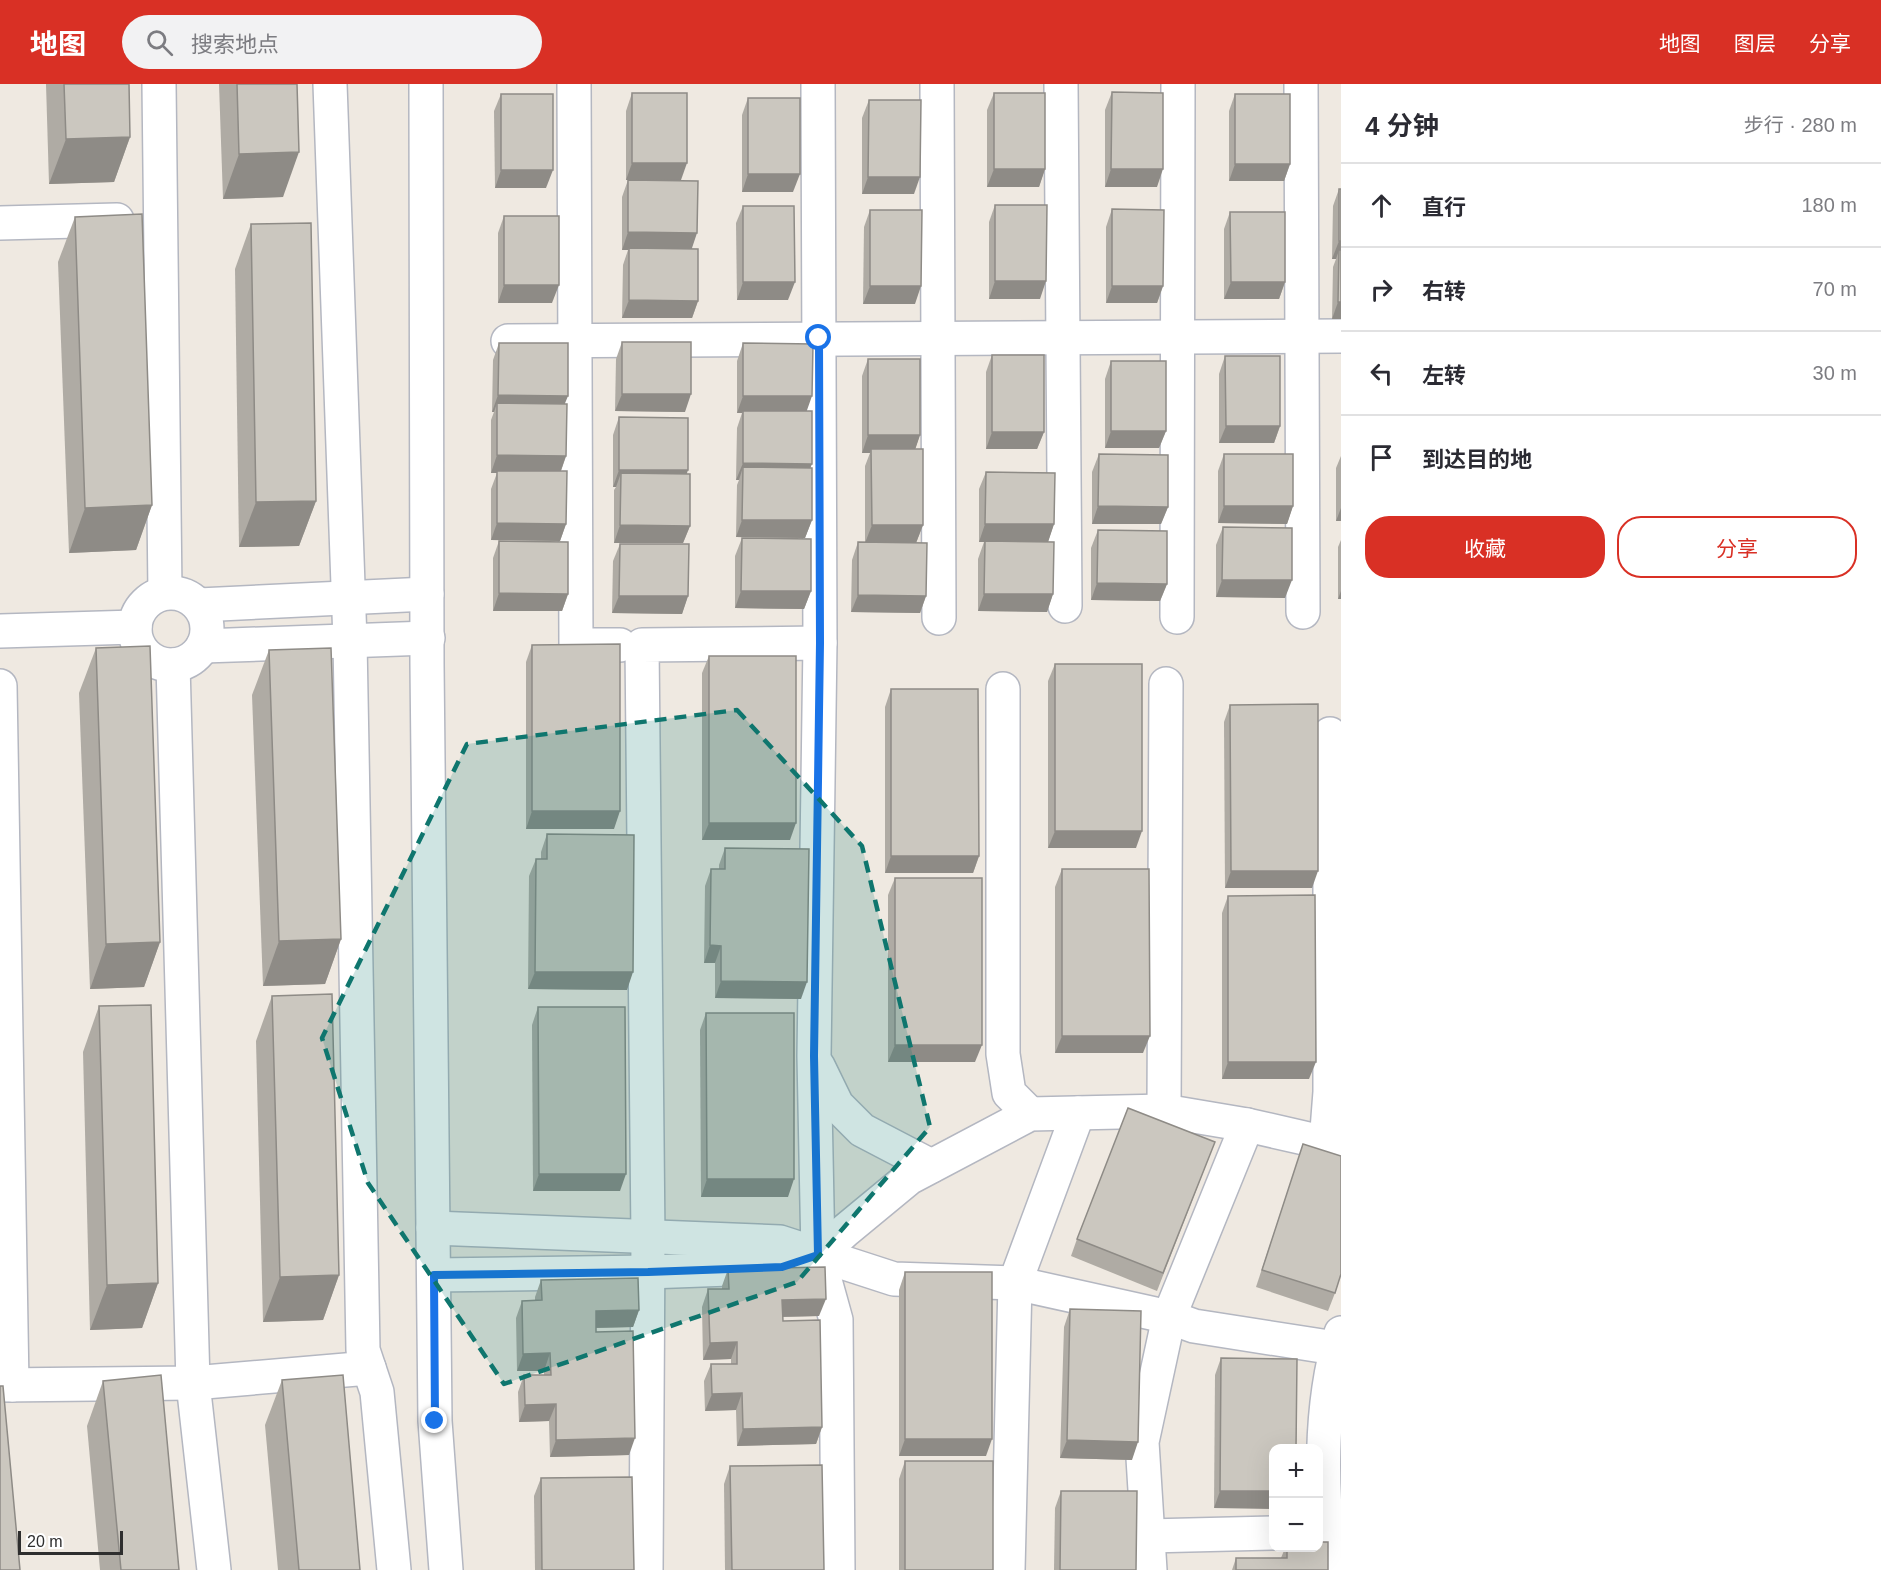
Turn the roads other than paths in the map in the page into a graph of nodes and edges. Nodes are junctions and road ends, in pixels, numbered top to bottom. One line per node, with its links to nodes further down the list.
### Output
1 (159, 84): 10 (street)
2 (330, 84): 22 (street)
3 (426, 84): 21 (street)
4 (574, 84): 18 (street)
5 (818, 84): 17 (street)
6 (937, 84): 14 (street)
7 (1061, 84): 15 (street)
8 (1178, 84): 16 (street)
9 (1301, 84): 12 (street)
10 (161, 220): 11 (street); 20 (street)
11 (0, 223)
12 (1302, 336): 13 (street); 16 (street); 25 (street)
13 (1341, 336)
14 (938, 337): 15 (street); 17 (street); 27 (street)
15 (1063, 337): 16 (street); 24 (street)
16 (1178, 337): 26 (street)
17 (819, 338): 18 (street); 32 (street)
18 (576, 339): 19 (street); 33 (street)
19 (508, 341)
20 (165, 593): 23 (street); 28 (street)
21 (427, 594): 22 (street); 30 (street)
22 (349, 598): 23 (street); 31 (street)
23 (199, 605): 34 (street)
24 (1065, 606)
25 (1303, 612)
26 (1177, 617)
27 (939, 618)
28 (135, 627): 29 (street); 35 (street)
29 (0, 631)
30 (428, 638): 31 (street); 47 (street)
31 (350, 641): 34 (street); 55 (street)
32 (820, 643): 33 (street); 40 (street)
33 (642, 645): 48 (street)
34 (203, 646): 35 (street)
35 (173, 665): 56 (street)
36 (1166, 684): 41 (street)
37 (0, 686): 57 (street)
38 (1003, 689): 43 (street)
39 (1330, 734): 45 (street)
40 (814, 1056): 46 (street); 49 (street)
41 (1164, 1111): 42 (street); 44 (street)
42 (1078, 1113): 43 (street); 52 (street)
43 (1030, 1114): 46 (street)
44 (1247, 1125): 45 (street); 53 (street)
45 (1333, 1146)
46 (931, 1166): 49 (street)
47 (433, 1228): 48 (street); 51 (street)
48 (648, 1238): 49 (street); 50 (street)
49 (818, 1255): 50 (street); 52 (street); 65 (street)
50 (648, 1272): 51 (street); 64 (street)
51 (434, 1275): 63 (street)
52 (1015, 1283): 53 (street); 66 (street)
53 (1169, 1317): 54 (street); 60 (street)
54 (1340, 1343): 58 (street)
55 (369, 1368): 56 (street); 62 (street)
56 (193, 1383): 57 (street); 61 (street)
57 (6, 1385)
58 (1328, 1531): 68 (street)
59 (1269, 1533): 60 (street)
60 (1148, 1536): 67 (street)
61 (214, 1570)
62 (394, 1570)
63 (446, 1570)
64 (646, 1570)
65 (838, 1570)
66 (1008, 1570)
67 (1150, 1570)
68 (1332, 1570)

